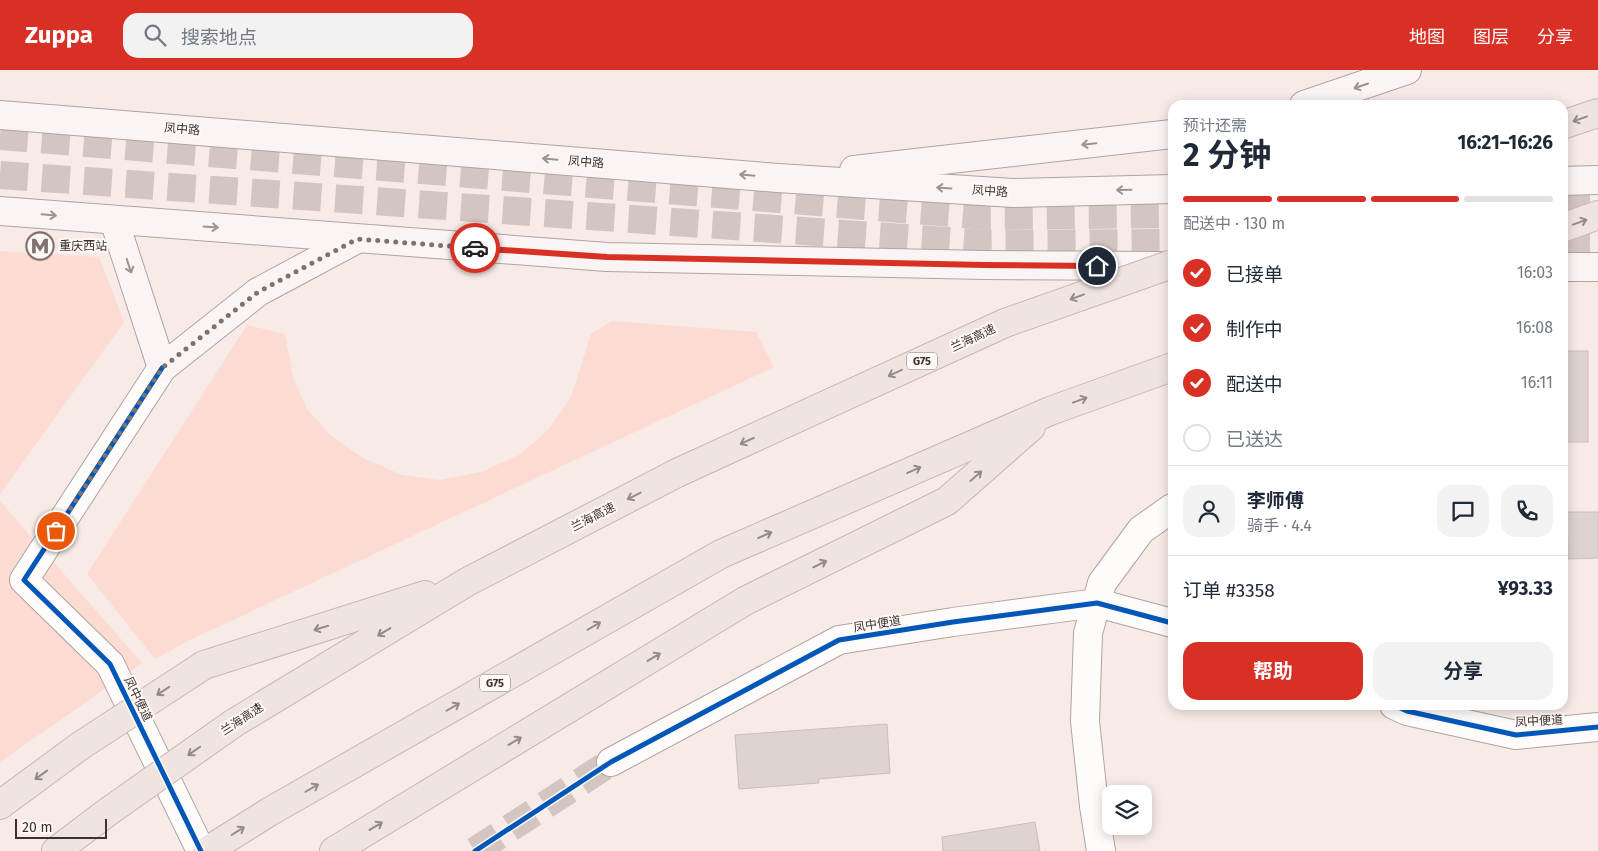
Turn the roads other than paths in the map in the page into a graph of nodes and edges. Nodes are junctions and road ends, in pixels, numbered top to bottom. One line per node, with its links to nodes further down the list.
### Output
1 (1407, 70): 2 (main road, one-way to 2)
2 (1319, 100)
3 (1598, 113): 5 (highway, one-way to 5)
4 (0, 115): 7 (main road, 凤中路, one-way to 4)
5 (1568, 123)
6 (1168, 135): 7 (main road, one-way to 7)
7 (778, 178): 10 (main road, 凤中路, one-way to 7)
8 (1598, 180): 9 (main road)
9 (1568, 181)
10 (1168, 189)
11 (0, 211): 13 (main road, one-way to 13)
12 (1598, 215): 14 (highway, one-way to 12)
13 (114, 220): 15 (main road, one-way to 15); 20 (main road, one-way to 20)
14 (1568, 226)
15 (357, 239): 16 (main road); 20 (main road)
16 (1168, 265)
17 (1168, 266): 24 (highway, 兰海高速 / G75, one-way to 24, bridge)
18 (1568, 267): 19 (main road)
19 (1598, 267)
20 (162, 368): 32 (street, 凤中便道)
21 (1168, 368): 22 (highway, G75, one-way to 21)
22 (1050, 411): 33 (highway, G75, one-way to 22); 34 (highway, one-way to 22)
23 (1168, 511): 25 (street)
24 (468, 582): 30 (highway, one-way to 30, bridge); 31 (highway, 兰海高速 / G75, one-way to 31, bridge)
25 (1097, 603): 26 (street, 凤中便道); 29 (street, 凤中便道); 35 (street)
26 (1168, 622)
27 (1405, 710): 28 (street, 凤中便道)
28 (1598, 727)
29 (611, 762)
30 (0, 805)
31 (56, 851)
32 (201, 851)
33 (208, 851)
34 (334, 851)
35 (1101, 851)

